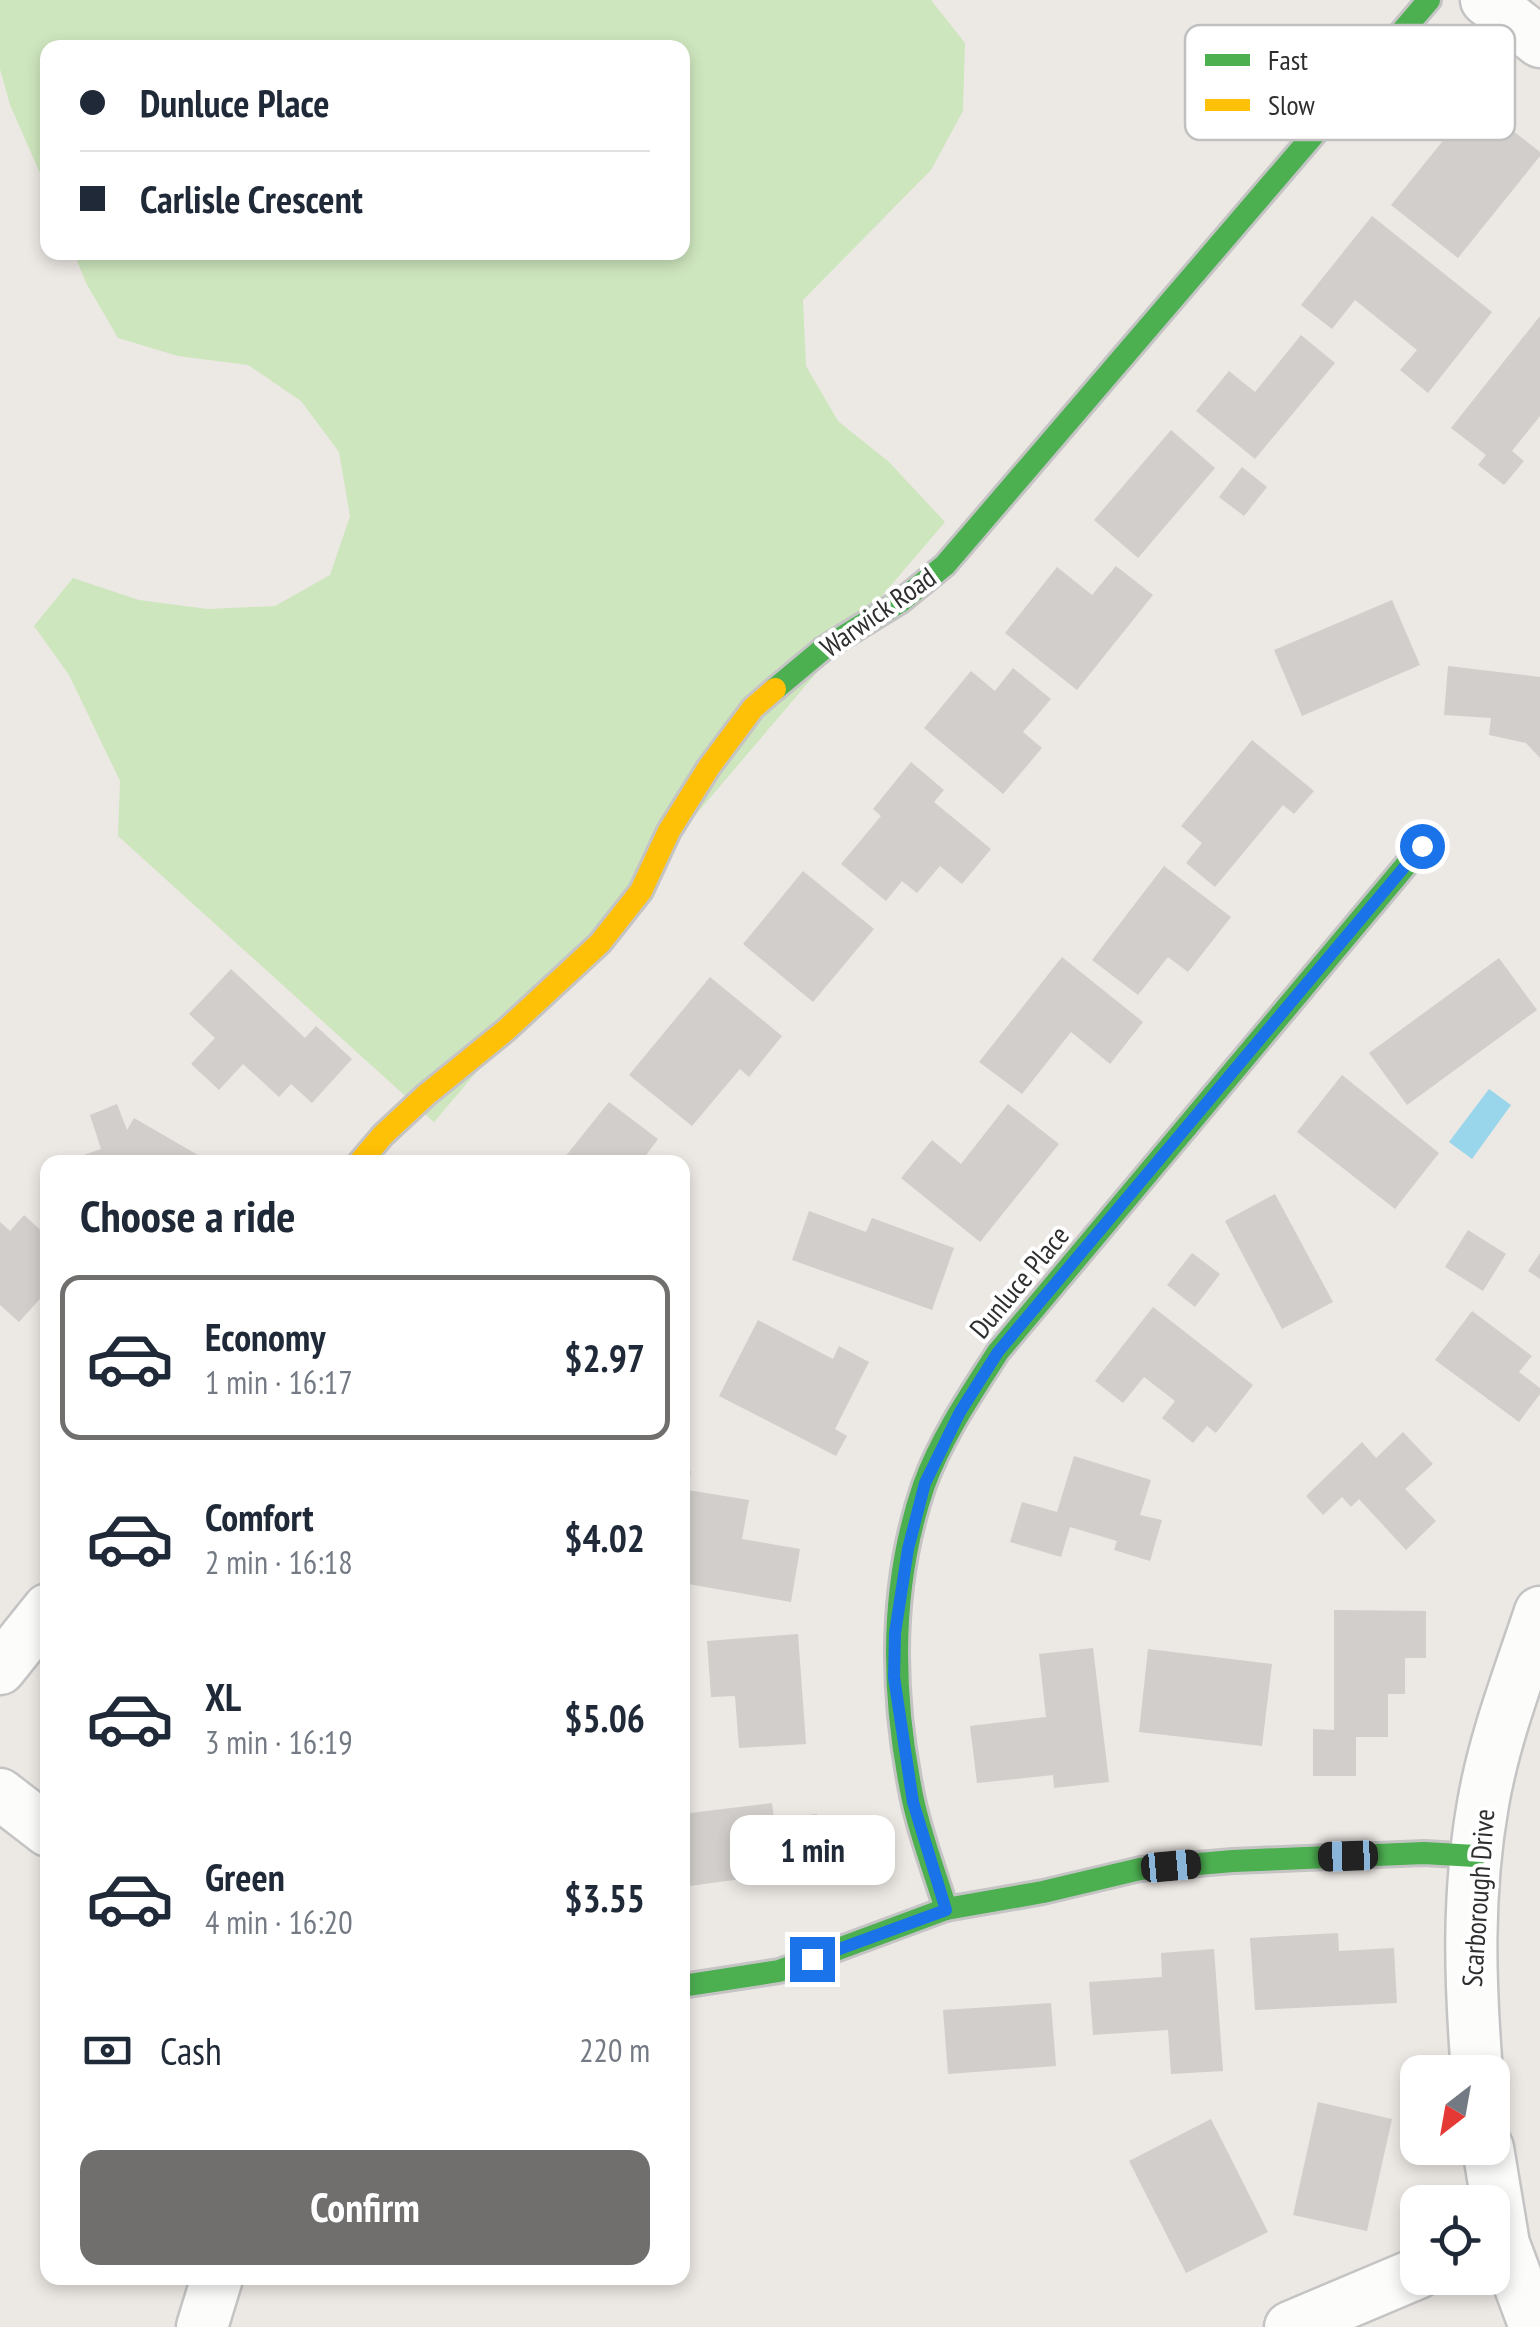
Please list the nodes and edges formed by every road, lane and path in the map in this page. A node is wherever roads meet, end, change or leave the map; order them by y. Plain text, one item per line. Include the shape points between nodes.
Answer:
1 (1428, 0) edge
2 (1486, 0) edge
3 (1407, 25) edge
4 (1540, 42) edge
5 (1308, 140) edge
6 (1422, 846) dead end
7 (366, 1155) edge
8 (1540, 1612) edge
9 (40, 1619) edge
10 (0, 1669) edge
11 (0, 1794) edge
12 (40, 1825) edge
13 (1475, 1856) junction
14 (946, 1910) junction
15 (690, 1985) edge
16 (1476, 2055) edge
17 (1510, 2272) edge
18 (1400, 2281) edge
19 (216, 2285) edge
20 (202, 2327) edge
21 (1290, 2327) edge
22 (1534, 2327) edge

1 - 3 street, Warwick Road
2 - 4 street
5 - 7 street, Warwick Road via 945,564 902,601 823,648 753,708 669,831 641,890 600,943
6 - 14 street, Dunluce Place via 998,1352 925,1483 900,1588 894,1677 913,1802
8 - 13 street, Scarborough Drive via 1484,1800
9 - 10 street
11 - 12 street
13 - 14 street via 1233,1860 1140,1869
13 - 16 street, Scarborough Drive via 1469,1974
14 - 15 street via 778,1971
17 - 22 street
18 - 21 street
19 - 20 street

